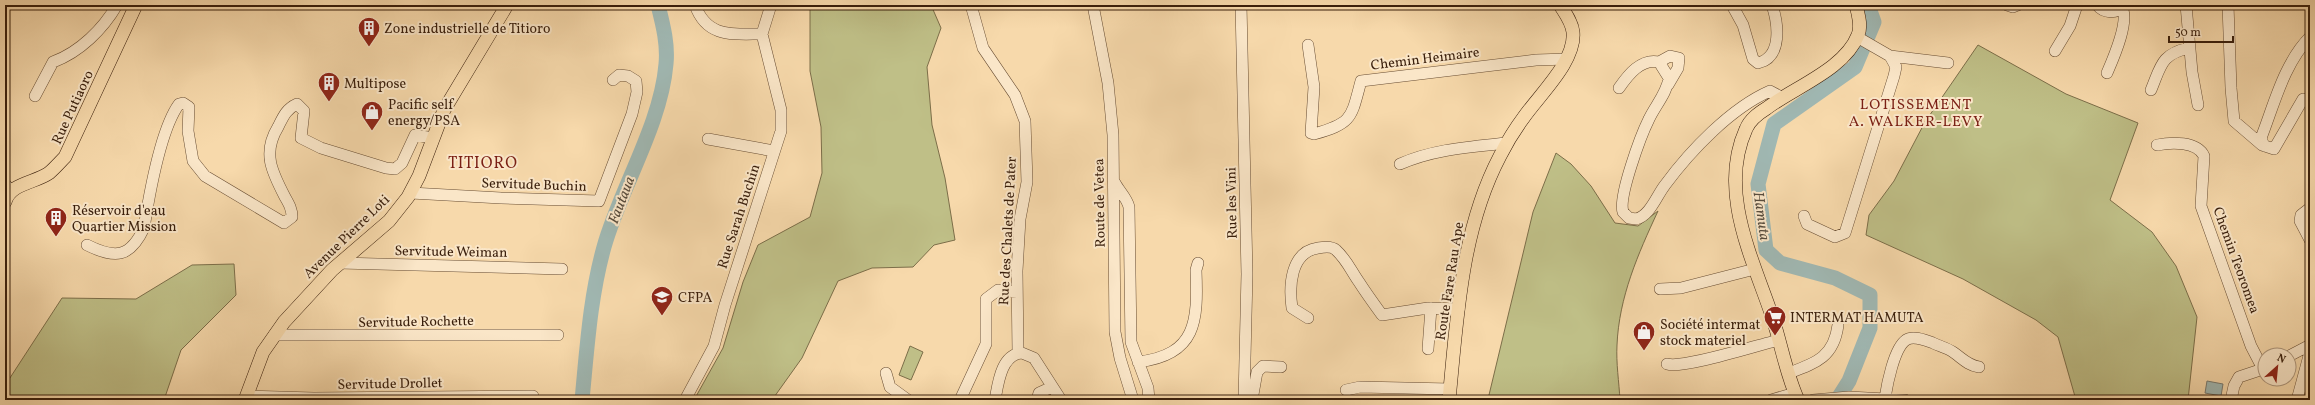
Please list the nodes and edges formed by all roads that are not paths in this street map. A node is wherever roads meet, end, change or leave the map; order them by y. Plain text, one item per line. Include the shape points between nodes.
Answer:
1 (118, 5) edge
2 (136, 5) edge
3 (507, 5) edge
4 (695, 5) edge
5 (772, 5) edge
6 (971, 5) edge
7 (1093, 5) edge
8 (1241, 5) edge
9 (1560, 5) edge
10 (1732, 5) edge
11 (1772, 5) edge
12 (1856, 5) edge
13 (2007, 5) edge
14 (2018, 5) edge
15 (2077, 5) edge
16 (2097, 5) edge
17 (2186, 5) edge
18 (2228, 5) edge
19 (2122, 6) edge
20 (762, 34) junction
21 (2310, 38) edge
22 (1859, 39) junction
23 (1308, 45) dead end
24 (2189, 48) junction
25 (2055, 51) dead end
26 (1890, 56) junction
27 (1567, 59) junction
28 (1659, 62) junction
29 (1948, 63) dead end
30 (2107, 73) dead end
31 (613, 80) dead end
32 (1668, 85) junction
33 (1619, 88) dead end
34 (2151, 90) dead end
35 (35, 96) dead end
36 (1781, 97) junction
37 (2303, 99) dead end
38 (2198, 105) dead end
39 (433, 138) junction
40 (708, 139) dead end
41 (1507, 143) junction
42 (2157, 145) dead end
43 (2269, 147) junction
44 (774, 151) junction
45 (1400, 164) dead end
46 (1114, 182) junction
47 (411, 193) junction
48 (7, 194) edge
49 (2310, 208) edge
50 (1804, 216) dead end
51 (2310, 240) edge
52 (87, 244) dead end
53 (340, 263) junction
54 (1198, 263) dead end
55 (562, 269) dead end
56 (1755, 269) junction
57 (1357, 280) junction
58 (1346, 281) dead end
59 (1660, 289) dead end
60 (1017, 292) junction
61 (1431, 308) junction
62 (1459, 309) junction
63 (1308, 318) dead end
64 (1838, 325) dead end
65 (274, 335) junction
66 (558, 335) dead end
67 (1779, 340) junction
68 (2310, 345) edge
69 (1428, 348) dead end
70 (2297, 352) edge
71 (2310, 352) edge
72 (1018, 353) junction
73 (2257, 357) edge
74 (1138, 362) junction
75 (1667, 364) dead end
76 (1281, 367) dead end
77 (1979, 367) dead end
78 (2257, 371) edge
79 (886, 373) dead end
80 (1789, 373) junction
81 (1052, 387) junction
82 (1346, 390) dead end
83 (1449, 395) edge
84 (533, 396) dead end
85 (1797, 396) edge
86 (245, 398) edge
87 (1885, 398) junction
88 (685, 400) edge
89 (908, 400) edge
90 (960, 400) edge
91 (995, 400) edge
92 (1037, 400) edge
93 (1061, 400) edge
94 (1133, 400) edge
95 (1149, 400) edge
96 (1244, 400) edge
97 (1252, 400) edge
98 (1771, 400) edge
99 (1813, 400) edge
100 (1905, 400) edge
101 (2231, 400) edge
102 (2298, 400) edge

1 - 35 street via 95,35 63,58 53,62
2 - 48 main road, Rue Putiaoro via 66,157 49,173
3 - 39 main road, Avenue Pierre Loti via 465,72 444,110
4 - 20 street via 702,21 713,29 734,34
5 - 20 street
6 - 60 street, Rue des Chalets de Pater via 983,48 1016,95 1025,121 1027,182 1020,219
7 - 46 street, Route de Vetea via 1111,107
8 - 96 street, Rue les Vini via 1247,274
9 - 27 main road, Route Fare Rau Ape via 1573,32
10 - 11 street via 1743,25 1753,59 1758,63 1765,62 1771,56 1777,39 1777,19
12 - 22 main road
13 - 14 street
15 - 25 street via 2070,26
16 - 19 street via 2107,12 2114,12
17 - 24 street
18 - 43 street via 2234,121
19 - 30 street via 2125,22
20 - 44 street, Rue Sarah Buchin via 781,110 781,132
21 - 43 street via 2294,57 2261,138
22 - 26 street
22 - 36 main road via 1818,76
23 - 27 street, Chemin Heimaire via 1314,87 1311,133 1314,134 1339,127 1349,119 1361,81 1536,60
24 - 34 street via 2168,55
24 - 38 street
26 - 29 street
26 - 50 street via 1896,67 1894,76 1845,233 1835,237 1807,224
27 - 41 main road, Route Fare Rau Ape
28 - 32 street via 1667,73
28 - 32 street via 1670,56 1679,58 1678,68
28 - 33 street via 1645,62 1626,77
31 - 47 street, Servitude Buchin via 619,75 628,76 636,81 636,92 632,114 599,200
32 - 36 street via 1644,132 1623,200 1623,212 1632,219 1645,214 1682,164 1732,116 1748,103 1770,91
36 - 56 main road via 1754,117 1746,127 1740,144 1736,193 1745,243
37 - 43 street
39 - 47 main road, Avenue Pierre Loti
39 - 52 street via 415,135 402,163 395,169 386,168 321,148 301,138 304,111 297,104 288,108 272,137 269,159 274,176 292,210 292,217 284,223 205,176 193,161 189,150 189,107 186,104 179,104 170,121 156,164 141,235 130,249 120,254 109,254
40 - 44 street
41 - 45 street via 1439,151
41 - 62 main road, Route Fare Rau Ape via 1490,178 1474,221
42 - 73 street, Chemin Teoromea via 2167,143 2196,147 2204,156 2201,206
44 - 88 street, Rue Sarah Buchin via 714,346
46 - 74 street via 1121,195 1128,201 1129,207 1131,336
46 - 94 street, Route de Vetea via 1115,332
47 - 53 main road, Avenue Pierre Loti via 389,222
49 - 51 street via 2298,219
53 - 55 street, Servitude Weiman
53 - 65 main road, Avenue Pierre Loti via 317,285
54 - 74 street via 1195,316 1185,342 1178,350
56 - 59 street via 1682,288
56 - 67 main road
57 - 58 street
57 - 61 street via 1382,315
57 - 63 street via 1349,264 1335,249 1315,249 1304,254 1296,264 1291,278 1292,308
60 - 72 street, Rue des Chalets de Pater
60 - 90 street via 998,290 986,299 986,344
61 - 62 street
61 - 69 street
62 - 83 main road, Route Fare Rau Ape
64 - 80 street via 1832,348 1822,358
65 - 66 street, Servitude Rochette
65 - 86 main road, Avenue Pierre Loti via 263,352
67 - 75 street via 1692,363 1675,366
67 - 80 main road
68 - 70 street
71 - 102 street
72 - 81 street via 1028,354 1034,358
72 - 91 street via 1012,356 1002,370
74 - 95 street via 1148,388
76 - 97 street via 1263,366 1257,372
77 - 87 street via 1965,362 1951,351 1911,338 1905,340 1899,348
78 - 101 street via 2239,377
79 - 89 street via 890,387
80 - 85 main road
81 - 92 street via 1039,393
81 - 93 street
82 - 83 street via 1360,388
84 - 86 street, Servitude Drollet
85 - 98 street
87 - 99 street via 1829,397
87 - 100 street

